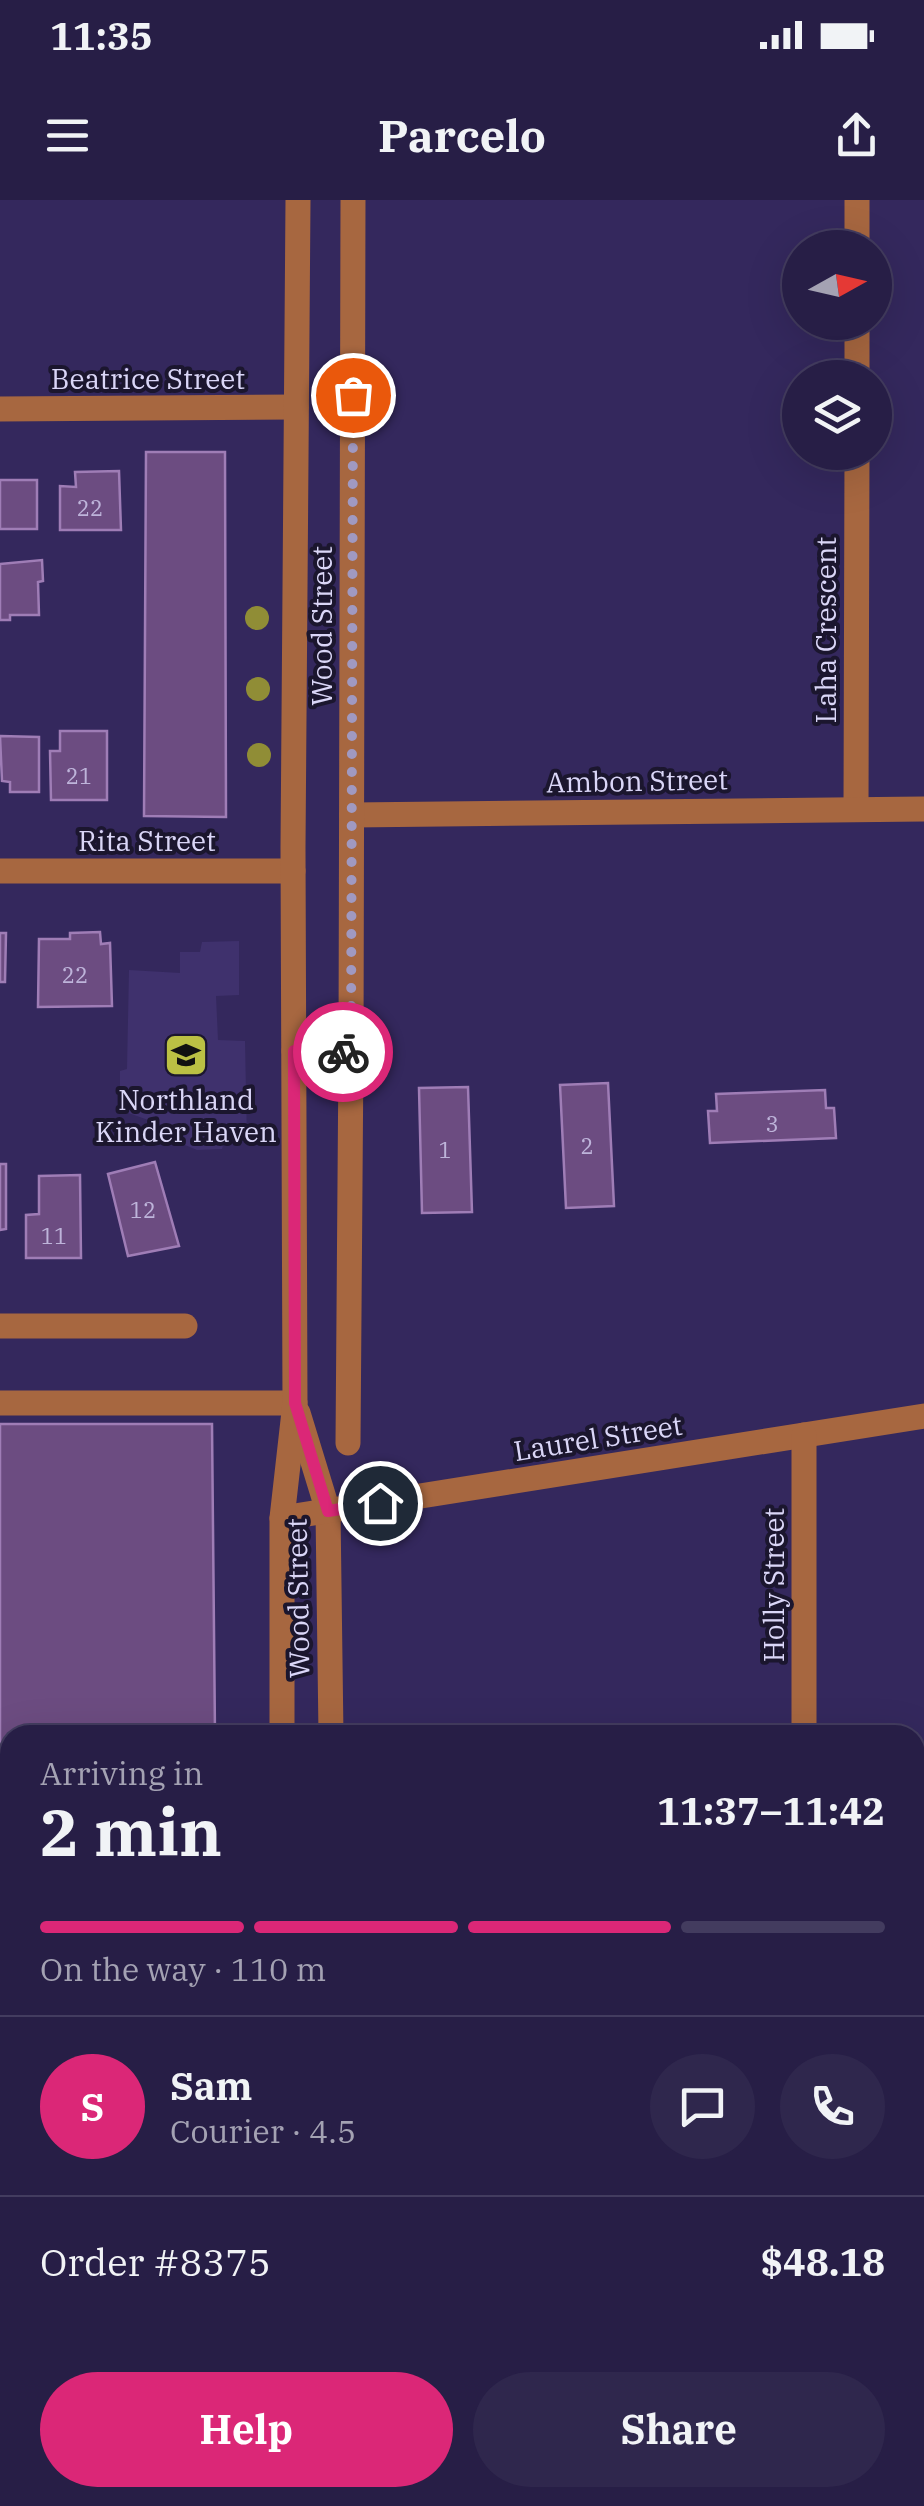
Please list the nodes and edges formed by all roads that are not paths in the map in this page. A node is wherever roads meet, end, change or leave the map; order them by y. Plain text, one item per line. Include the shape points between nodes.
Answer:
1 (298, 200) edge
2 (353, 200) edge
3 (857, 200) edge
4 (857, 230) edge
5 (296, 407) junction
6 (0, 409) edge
7 (857, 470) edge
8 (856, 808) junction
9 (924, 809) edge
10 (352, 815) junction
11 (294, 871) junction
12 (0, 872) edge
13 (294, 1051) junction
14 (351, 1052) junction
15 (0, 1326) edge
16 (185, 1326) dead end
17 (0, 1403) edge
18 (295, 1403) junction
19 (924, 1416) edge
20 (804, 1436) junction
21 (348, 1444) dead end
22 (328, 1511) junction
23 (282, 1518) junction
24 (282, 1725) edge
25 (331, 1725) edge
26 (804, 1725) edge

1 - 5 street, Wood Street
2 - 10 street, Wood Street
3 - 4 street
5 - 6 street, Beatrice Street
5 - 11 street, Wood Street
7 - 8 street, Laha Crescent
8 - 9 street, Ambon Street
8 - 10 street, Ambon Street
10 - 14 street, Wood Street
11 - 12 street, Rita Street
11 - 13 street, Wood Street
13 - 14 street
13 - 18 street, Wood Street
14 - 21 street, Wood Street
15 - 16 street
17 - 18 street
18 - 22 street, Wood Street
18 - 23 street, Wood Street
19 - 20 street, Laurel Street
20 - 22 street, Laurel Street
20 - 26 street, Holly Street
22 - 23 street, Laurel Street
22 - 25 street, Wood Street
23 - 24 street, Wood Street

